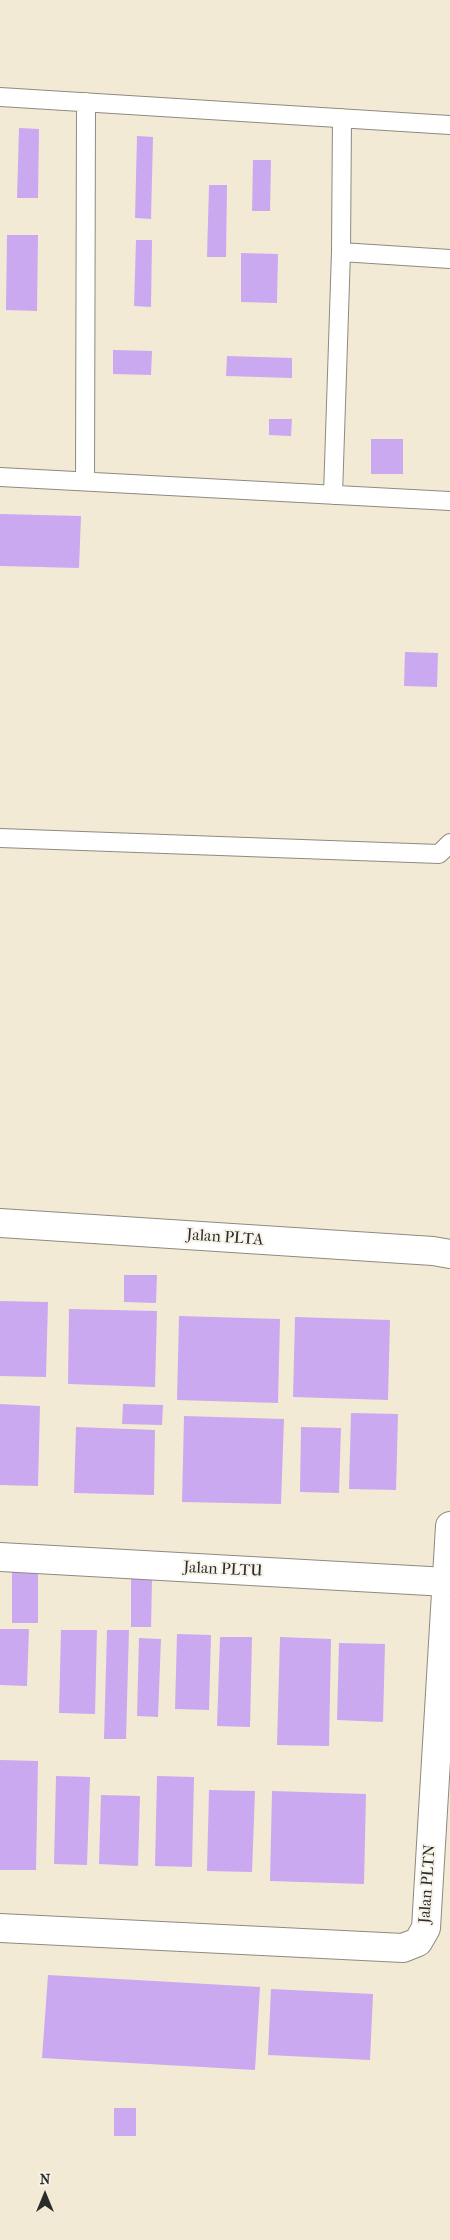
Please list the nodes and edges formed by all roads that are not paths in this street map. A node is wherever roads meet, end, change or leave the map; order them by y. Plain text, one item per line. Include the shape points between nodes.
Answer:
1 (0, 97) edge
2 (86, 102) junction
3 (342, 118) junction
4 (450, 125) edge
5 (341, 252) junction
6 (450, 259) edge
7 (0, 476) edge
8 (85, 481) junction
9 (333, 494) junction
10 (450, 501) edge
11 (0, 838) edge
12 (450, 843) edge
13 (0, 1223) edge
14 (450, 1254) edge
15 (450, 1526) edge
16 (0, 1557) edge
17 (447, 1582) junction
18 (0, 1928) edge

1 - 2 lane
2 - 3 lane
2 - 8 lane
3 - 4 lane
3 - 5 lane
5 - 6 lane
5 - 9 lane
7 - 8 lane
8 - 9 lane
9 - 10 lane
11 - 12 lane via 439,854
13 - 14 street, Jalan PLTA
15 - 17 street, Jalan PLTN
16 - 17 street, Jalan PLTU
17 - 18 street, Jalan PLTN via 426,1928 418,1942 403,1948

